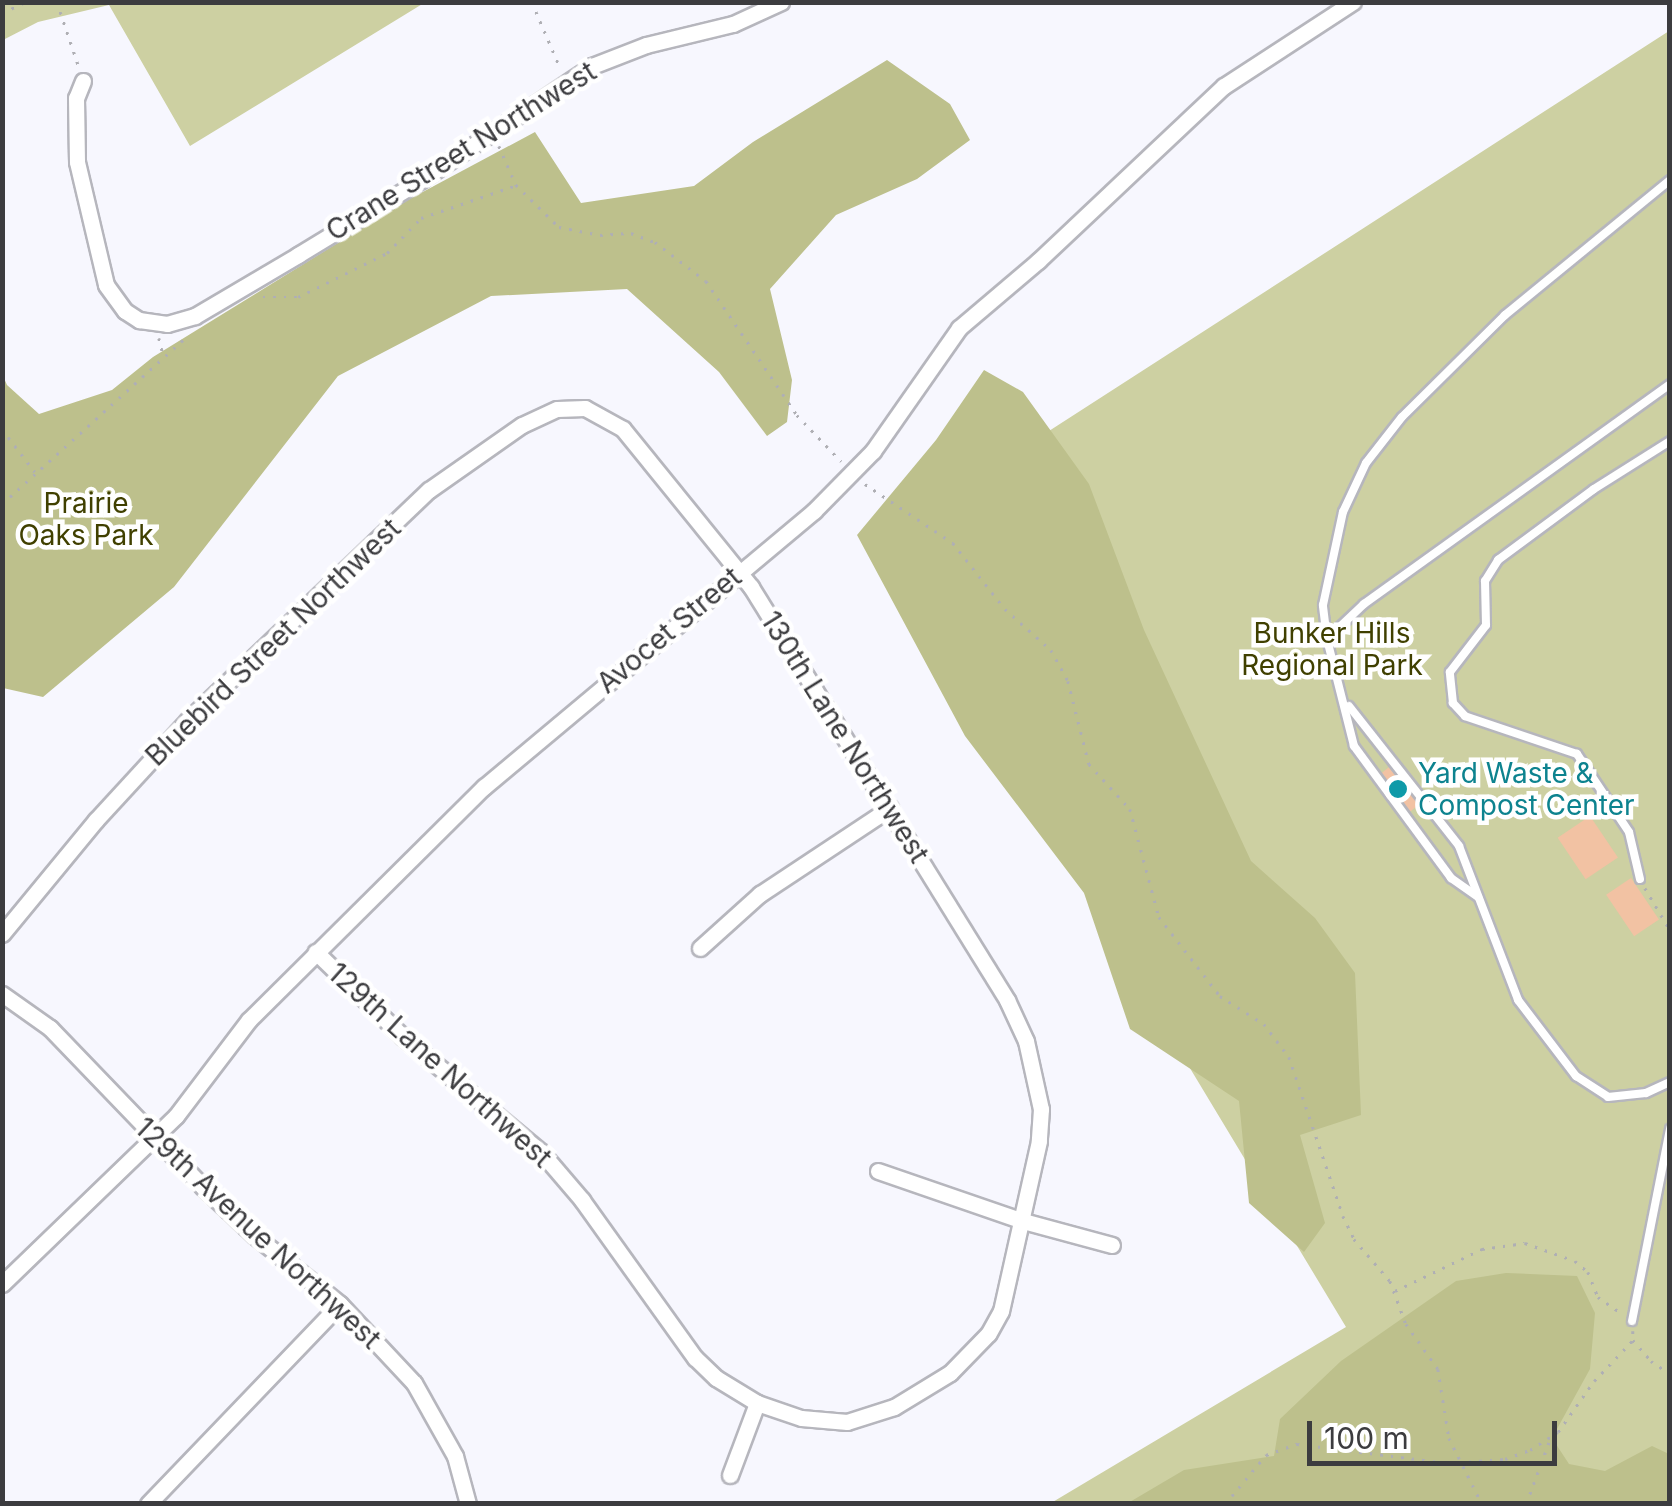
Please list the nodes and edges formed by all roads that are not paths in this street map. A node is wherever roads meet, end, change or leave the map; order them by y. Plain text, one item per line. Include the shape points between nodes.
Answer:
1 (781, 2) edge
2 (1346, 4) edge
3 (83, 80) road end
4 (1670, 180) edge
5 (1670, 384) edge
6 (586, 408) joint
7 (1670, 441) edge
8 (738, 572) junction
9 (1327, 639) junction
10 (1346, 702) junction
11 (890, 808) junction
12 (1640, 879) road end
13 (1478, 898) junction
14 (2, 934) edge
15 (700, 948) dead end
16 (316, 952) junction
17 (2, 994) edge
18 (1670, 1082) edge
19 (1041, 1109) joint
20 (1670, 1129) edge
21 (154, 1138) junction
22 (878, 1171) dead end
23 (1023, 1221) junction
24 (1112, 1245) dead end
25 (2, 1284) edge
26 (340, 1304) junction
27 (1632, 1321) road end
28 (757, 1403) junction
29 (730, 1474) dead end
30 (148, 1504) edge
31 (468, 1504) edge

1 - 3 street, Crane Street Northwest via 733,24 620,53 181,322 139,320 114,300 92,238 77,162 76,98
2 - 8 street, Avocet Street via 1224,86 958,328 873,451 814,511
4 - 9 lane via 1506,316 1379,444 1343,512 1324,605
5 - 9 lane via 1406,572
6 - 8 street, 130th Lane Northwest via 623,429
6 - 14 street, Bluebird Street Northwest via 557,409 522,425 429,490 188,720
7 - 12 lane via 1498,560 1484,581 1486,625 1450,672 1454,703 1465,716 1577,754 1629,832
8 - 11 street, 130th Lane Northwest
8 - 16 street, Avocet Street via 484,787
9 - 10 lane
10 - 13 lane via 1459,846
10 - 13 lane via 1354,746 1451,878
11 - 15 street via 760,894
11 - 19 street, 130th Lane Northwest via 1008,1000 1026,1040
13 - 18 lane via 1518,1000 1576,1076 1608,1097 1646,1093
16 - 21 street, Avocet Street via 249,1020
16 - 28 street, 129th Lane Northwest via 403,1037 541,1152 695,1358
17 - 21 street, 129th Avenue Northwest via 50,1028
19 - 23 street, 129th Lane Northwest
20 - 27 lane
21 - 25 street, Avocet Street
21 - 26 street, 129th Avenue Northwest via 255,1236
22 - 23 street
23 - 24 street
23 - 28 street, 129th Lane Northwest via 1000,1311 988,1334 950,1373 894,1407 846,1422 801,1418
26 - 30 street
26 - 31 street, 129th Avenue Northwest via 414,1382 440,1421
28 - 29 street

